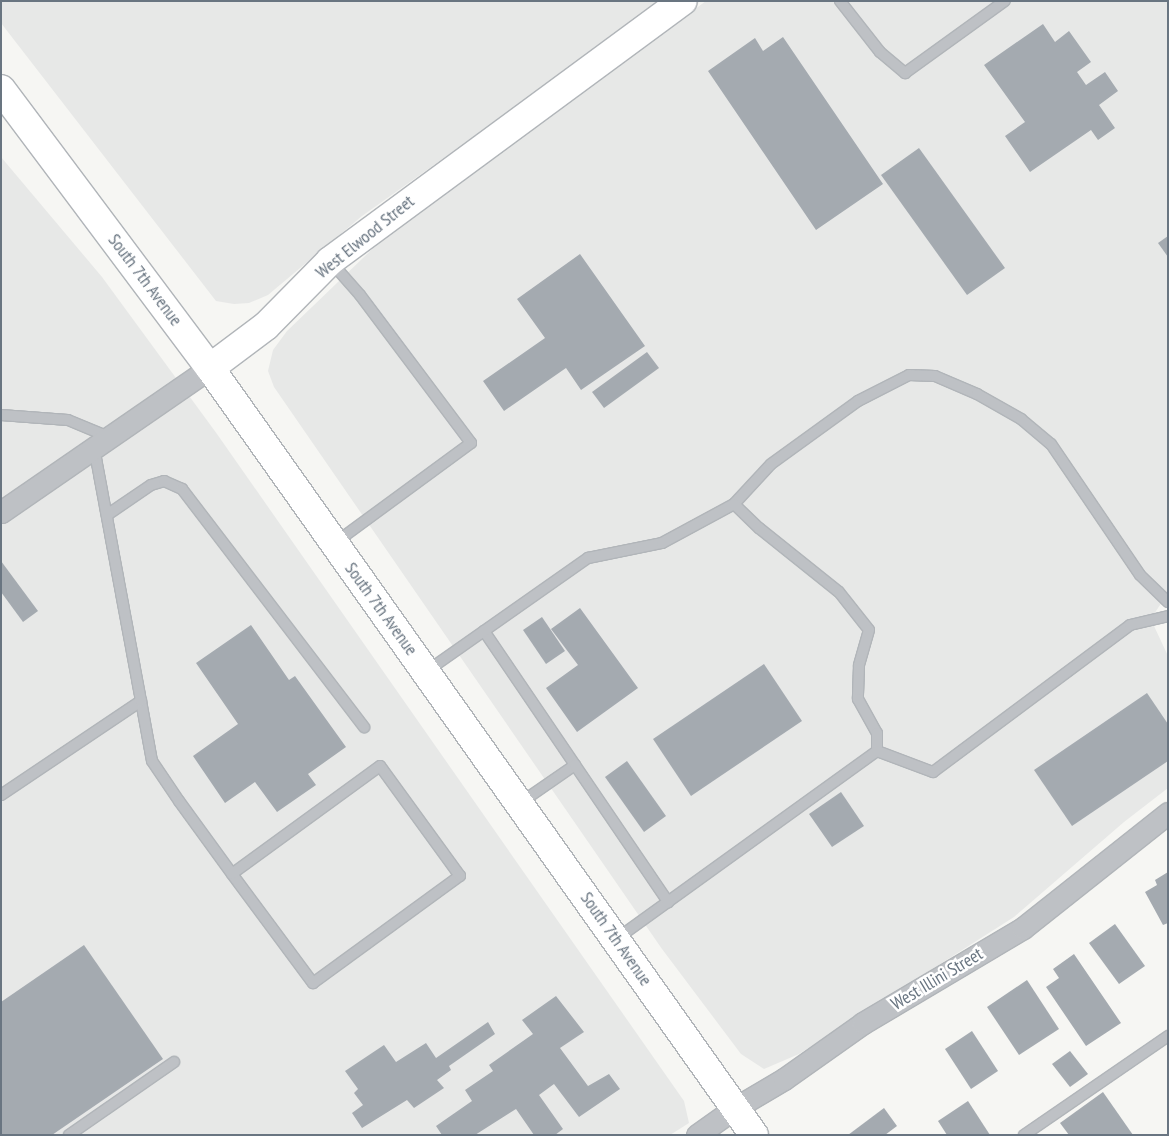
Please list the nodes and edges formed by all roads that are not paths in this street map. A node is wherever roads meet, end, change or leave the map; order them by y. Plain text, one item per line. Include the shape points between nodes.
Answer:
1 (683, 1) edge
2 (840, 1) edge
3 (1004, 1) edge
4 (1, 89) edge
5 (330, 261) junction
6 (210, 368) junction
7 (1, 415) edge
8 (101, 442) junction
9 (734, 504) junction
10 (1, 512) edge
11 (107, 515) junction
12 (335, 544) junction
13 (1168, 602) edge
14 (1168, 616) edge
15 (484, 631) junction
16 (426, 671) junction
17 (141, 701) junction
18 (364, 726) dead end
19 (877, 751) junction
20 (575, 765) junction
21 (1, 796) edge
22 (520, 804) junction
23 (1168, 813) edge
24 (232, 874) junction
25 (668, 902) junction
26 (616, 939) junction
27 (1168, 1036) edge
28 (174, 1062) dead end
29 (735, 1108) junction
30 (69, 1135) edge
31 (697, 1135) edge
32 (754, 1135) edge
33 (1024, 1135) edge

1 - 5 main road, West Elwood Street
2 - 3 lane via 880,52 905,73
4 - 6 main road, South 7th Avenue
5 - 6 main road, West Elwood Street via 266,326
5 - 12 lane via 360,295 471,443
6 - 8 street, West Elwood Street
6 - 12 main road, South 7th Avenue
7 - 8 lane via 68,420
8 - 10 street, West Elwood Street
8 - 11 lane
9 - 13 lane via 771,464 858,401 909,375 935,376 977,394 1021,419 1051,444 1140,576
9 - 15 lane via 662,543 588,558
9 - 19 lane via 839,592 869,630 859,666 858,699 877,733
11 - 17 lane
11 - 18 lane via 151,484 164,482 182,488
12 - 16 main road, South 7th Avenue
14 - 19 lane via 1130,625 933,772
15 - 16 lane
15 - 20 lane
16 - 22 main road, South 7th Avenue
17 - 21 lane
17 - 24 lane via 152,761
19 - 25 lane
20 - 22 lane
20 - 25 lane
22 - 26 main road, South 7th Avenue
23 - 29 street, West Illini Street via 1023,928 863,1023 784,1079
24 - 24 lane via 313,983 460,876 380,766
25 - 26 lane
26 - 29 main road, South 7th Avenue
27 - 33 lane
28 - 30 lane
29 - 31 street, West Illini Street
29 - 32 main road, South 7th Avenue

